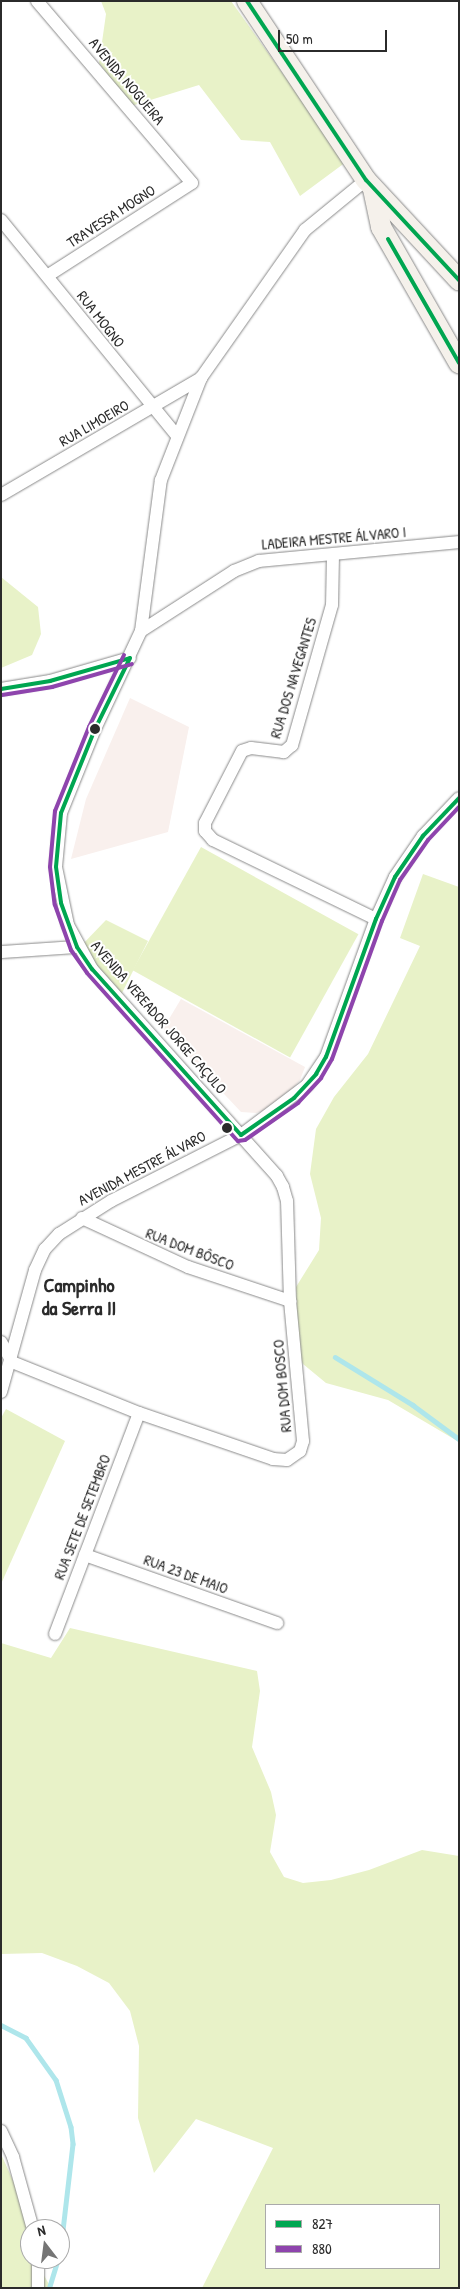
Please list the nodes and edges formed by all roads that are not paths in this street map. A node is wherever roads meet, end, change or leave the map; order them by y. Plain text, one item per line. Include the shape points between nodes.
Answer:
1 (37, 1) edge
2 (247, 1) edge
3 (192, 183) joint
4 (370, 184) junction
5 (1, 220) edge
6 (47, 276) junction
7 (459, 280) edge
8 (459, 363) edge
9 (201, 378) junction
10 (152, 409) junction
11 (177, 436) junction
12 (1, 495) edge
13 (459, 542) edge
14 (333, 555) junction
15 (141, 631) junction
16 (130, 658) junction
17 (1, 689) edge
18 (459, 798) edge
19 (376, 919) junction
20 (77, 947) junction
21 (1, 952) edge
22 (241, 1135) junction
23 (82, 1218) junction
24 (290, 1300) junction
25 (1, 1342) edge
26 (12, 1362) junction
27 (1, 1392) edge
28 (139, 1413) junction
29 (85, 1556) junction
30 (276, 1623) dead end
31 (55, 1634) dead end
32 (1, 2131) edge
33 (30, 2219) edge
34 (38, 2269) edge
35 (38, 2288) edge

1 - 3 street, AVENIDA NOGUEIRA
2 - 4 main road
3 - 6 street, TRAVESSA MOGNO
4 - 7 main road
4 - 8 main road via 381,227
4 - 9 street, AVENIDA VEREADOR JORGE CAÇULO via 306,230
5 - 6 street, RUA MOGNO
6 - 10 street, RUA MOGNO
9 - 10 street, RUA LIMOEIRO
9 - 11 street, AVENIDA VEREADOR JORGE CAÇULO
10 - 11 street, RUA MOGNO
10 - 12 street, RUA LIMOEIRO
11 - 15 street, AVENIDA VEREADOR JORGE CAÇULO via 162,480
13 - 14 street, LADEIRA MESTRE ÁLVARO I
14 - 15 street, LADEIRA MESTRE ÁLVARO I via 259,560 234,571
14 - 19 street, RUA DOS NAVEGANTES via 332,605 292,745 284,752 251,748 242,751 205,823 205,831 213,840
15 - 16 street, AVENIDA VEREADOR JORGE CAÇULO
16 - 17 street via 50,681
16 - 20 street, AVENIDA VEREADOR JORGE CAÇULO via 95,729 61,813 56,867 61,903
18 - 19 street, AVENIDA MESTRE ÁLVARO via 408,856
19 - 22 street, AVENIDA MESTRE ÁLVARO via 326,1057 316,1074 294,1098
20 - 21 street
20 - 22 street, AVENIDA VEREADOR JORGE CAÇULO via 92,970
22 - 23 street, AVENIDA MESTRE ÁLVARO
22 - 24 street via 277,1176 287,1201
23 - 24 street, RUA DOM BÔSCO via 188,1267
23 - 26 street, AVENIDA MESTRE ÁLVARO via 59,1234 45,1249 29,1292
24 - 28 street, RUA DOM BOSCO via 303,1441 300,1451 287,1460 273,1459
25 - 26 street
26 - 27 street, AVENIDA MESTRE ÁLVARO
26 - 28 street
28 - 29 street, RUA SETE DE SETEMBRO
29 - 30 street, RUA 23 DE MAIO
29 - 31 street, RUA SETE DE SETEMBRO
32 - 33 street via 14,2157
34 - 35 street

